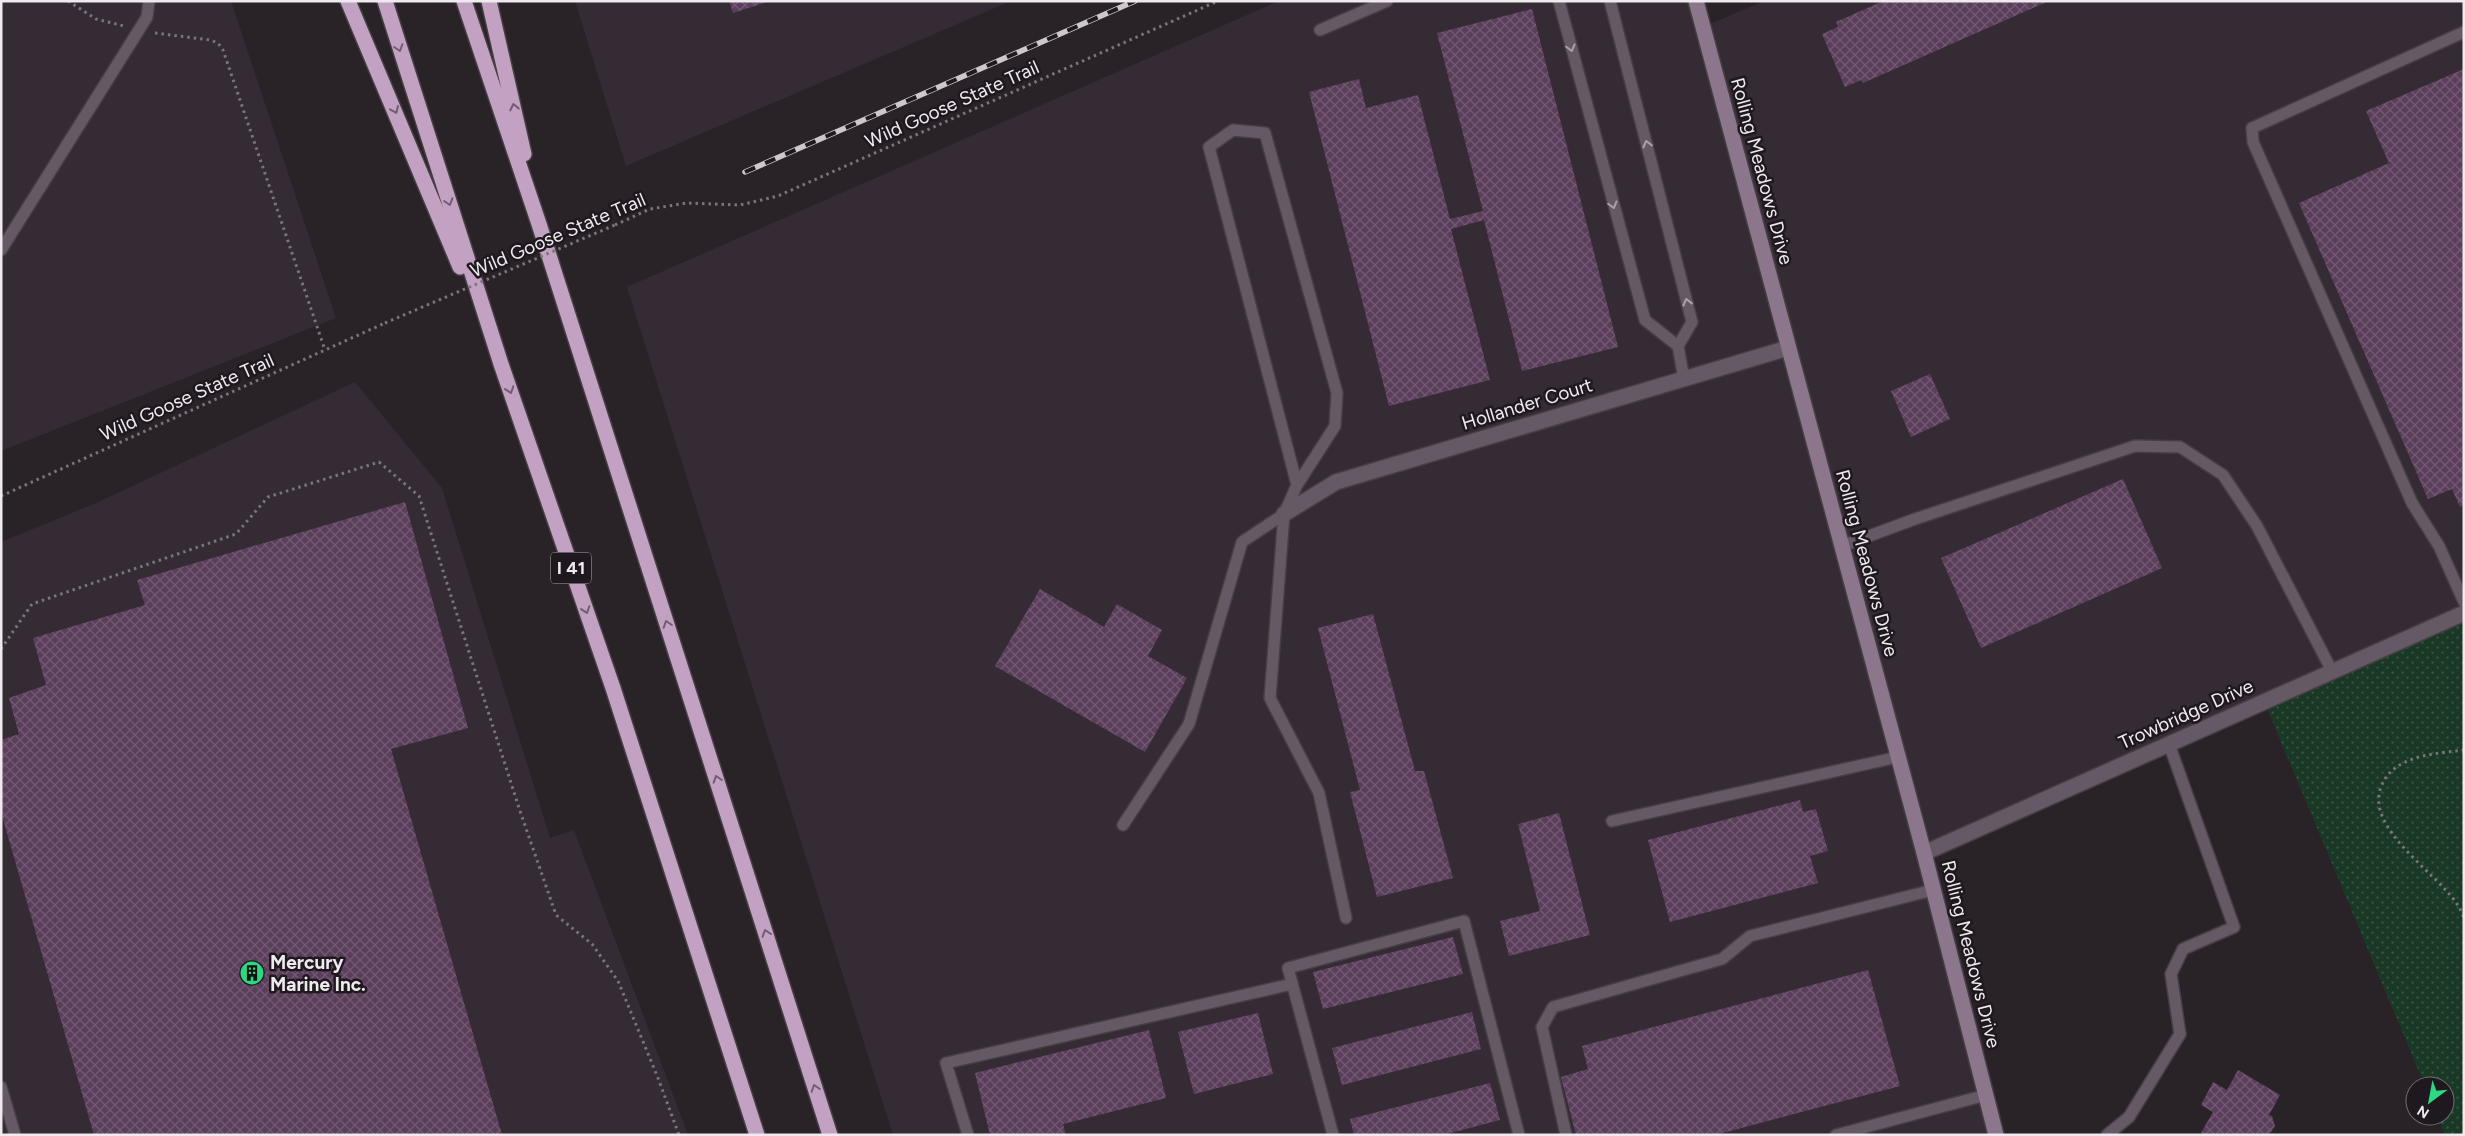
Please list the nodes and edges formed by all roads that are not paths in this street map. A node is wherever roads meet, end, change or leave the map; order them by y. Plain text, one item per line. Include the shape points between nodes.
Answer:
1 (149, 1) edge
2 (348, 1) edge
3 (384, 1) edge
4 (464, 1) edge
5 (489, 1) edge
6 (1387, 1) edge
7 (1558, 1) edge
8 (1610, 1) edge
9 (1696, 1) edge
10 (1320, 30) dead end
11 (2464, 32) edge
12 (539, 224) junction
13 (1, 250) edge
14 (1678, 346) junction
15 (1788, 348) junction
16 (501, 364) junction
17 (1684, 379) junction
18 (1297, 485) junction
19 (1284, 514) junction
20 (1842, 546) junction
21 (2464, 602) edge
22 (2464, 613) edge
23 (2332, 671) junction
24 (2169, 744) junction
25 (1898, 757) junction
26 (1612, 821) dead end
27 (1123, 824) dead end
28 (1924, 853) junction
29 (1934, 890) junction
30 (1346, 918) dead end
31 (1292, 984) junction
32 (1, 1087) edge
33 (1986, 1095) junction
34 (16, 1135) edge
35 (757, 1135) edge
36 (830, 1135) edge
37 (968, 1135) edge
38 (1333, 1135) edge
39 (1519, 1135) edge
40 (1566, 1135) edge
41 (1836, 1135) edge
42 (1996, 1135) edge
43 (2107, 1135) edge

1 - 13 lane via 147,17
2 -> 16 highway
3 -> 16 highway, I 41
4 - 12 highway
12 -> 5 highway
6 - 10 lane
7 -> 14 lane via 1644,320
14 -> 8 lane via 1692,322
9 - 15 main road, Rolling Meadows Drive
11 - 21 lane via 2252,128 2252,142 2412,503 2439,546
36 -> 12 highway
14 - 17 lane
15 - 17 street, Hollander Court
15 - 20 main road, Rolling Meadows Drive
16 -> 35 highway, I 41 via 613,688
17 - 19 street, Hollander Court via 1336,482
18 - 18 lane via 1335,426 1337,393 1266,133 1233,130 1208,147
18 - 19 lane
19 - 27 lane via 1242,542 1190,724
19 - 30 lane via 1270,698 1319,793
20 - 23 lane via 2135,446 2180,447 2223,475 2257,526
20 - 25 main road, Rolling Meadows Drive
22 - 23 street, Trowbridge Drive
23 - 24 street, Trowbridge Drive
24 - 28 street, Trowbridge Drive
24 - 43 lane via 2234,927 2183,950 2171,974 2180,1034 2129,1117
25 - 26 lane
25 - 28 main road, Rolling Meadows Drive
28 - 29 main road, Rolling Meadows Drive
29 - 33 main road, Rolling Meadows Drive
29 - 40 lane via 1750,936 1722,960 1553,1007 1542,1027
31 - 37 lane via 946,1063
31 - 38 lane
31 - 39 lane via 1288,968 1464,921
32 - 34 lane
33 - 41 lane
33 - 42 main road, Rolling Meadows Drive

